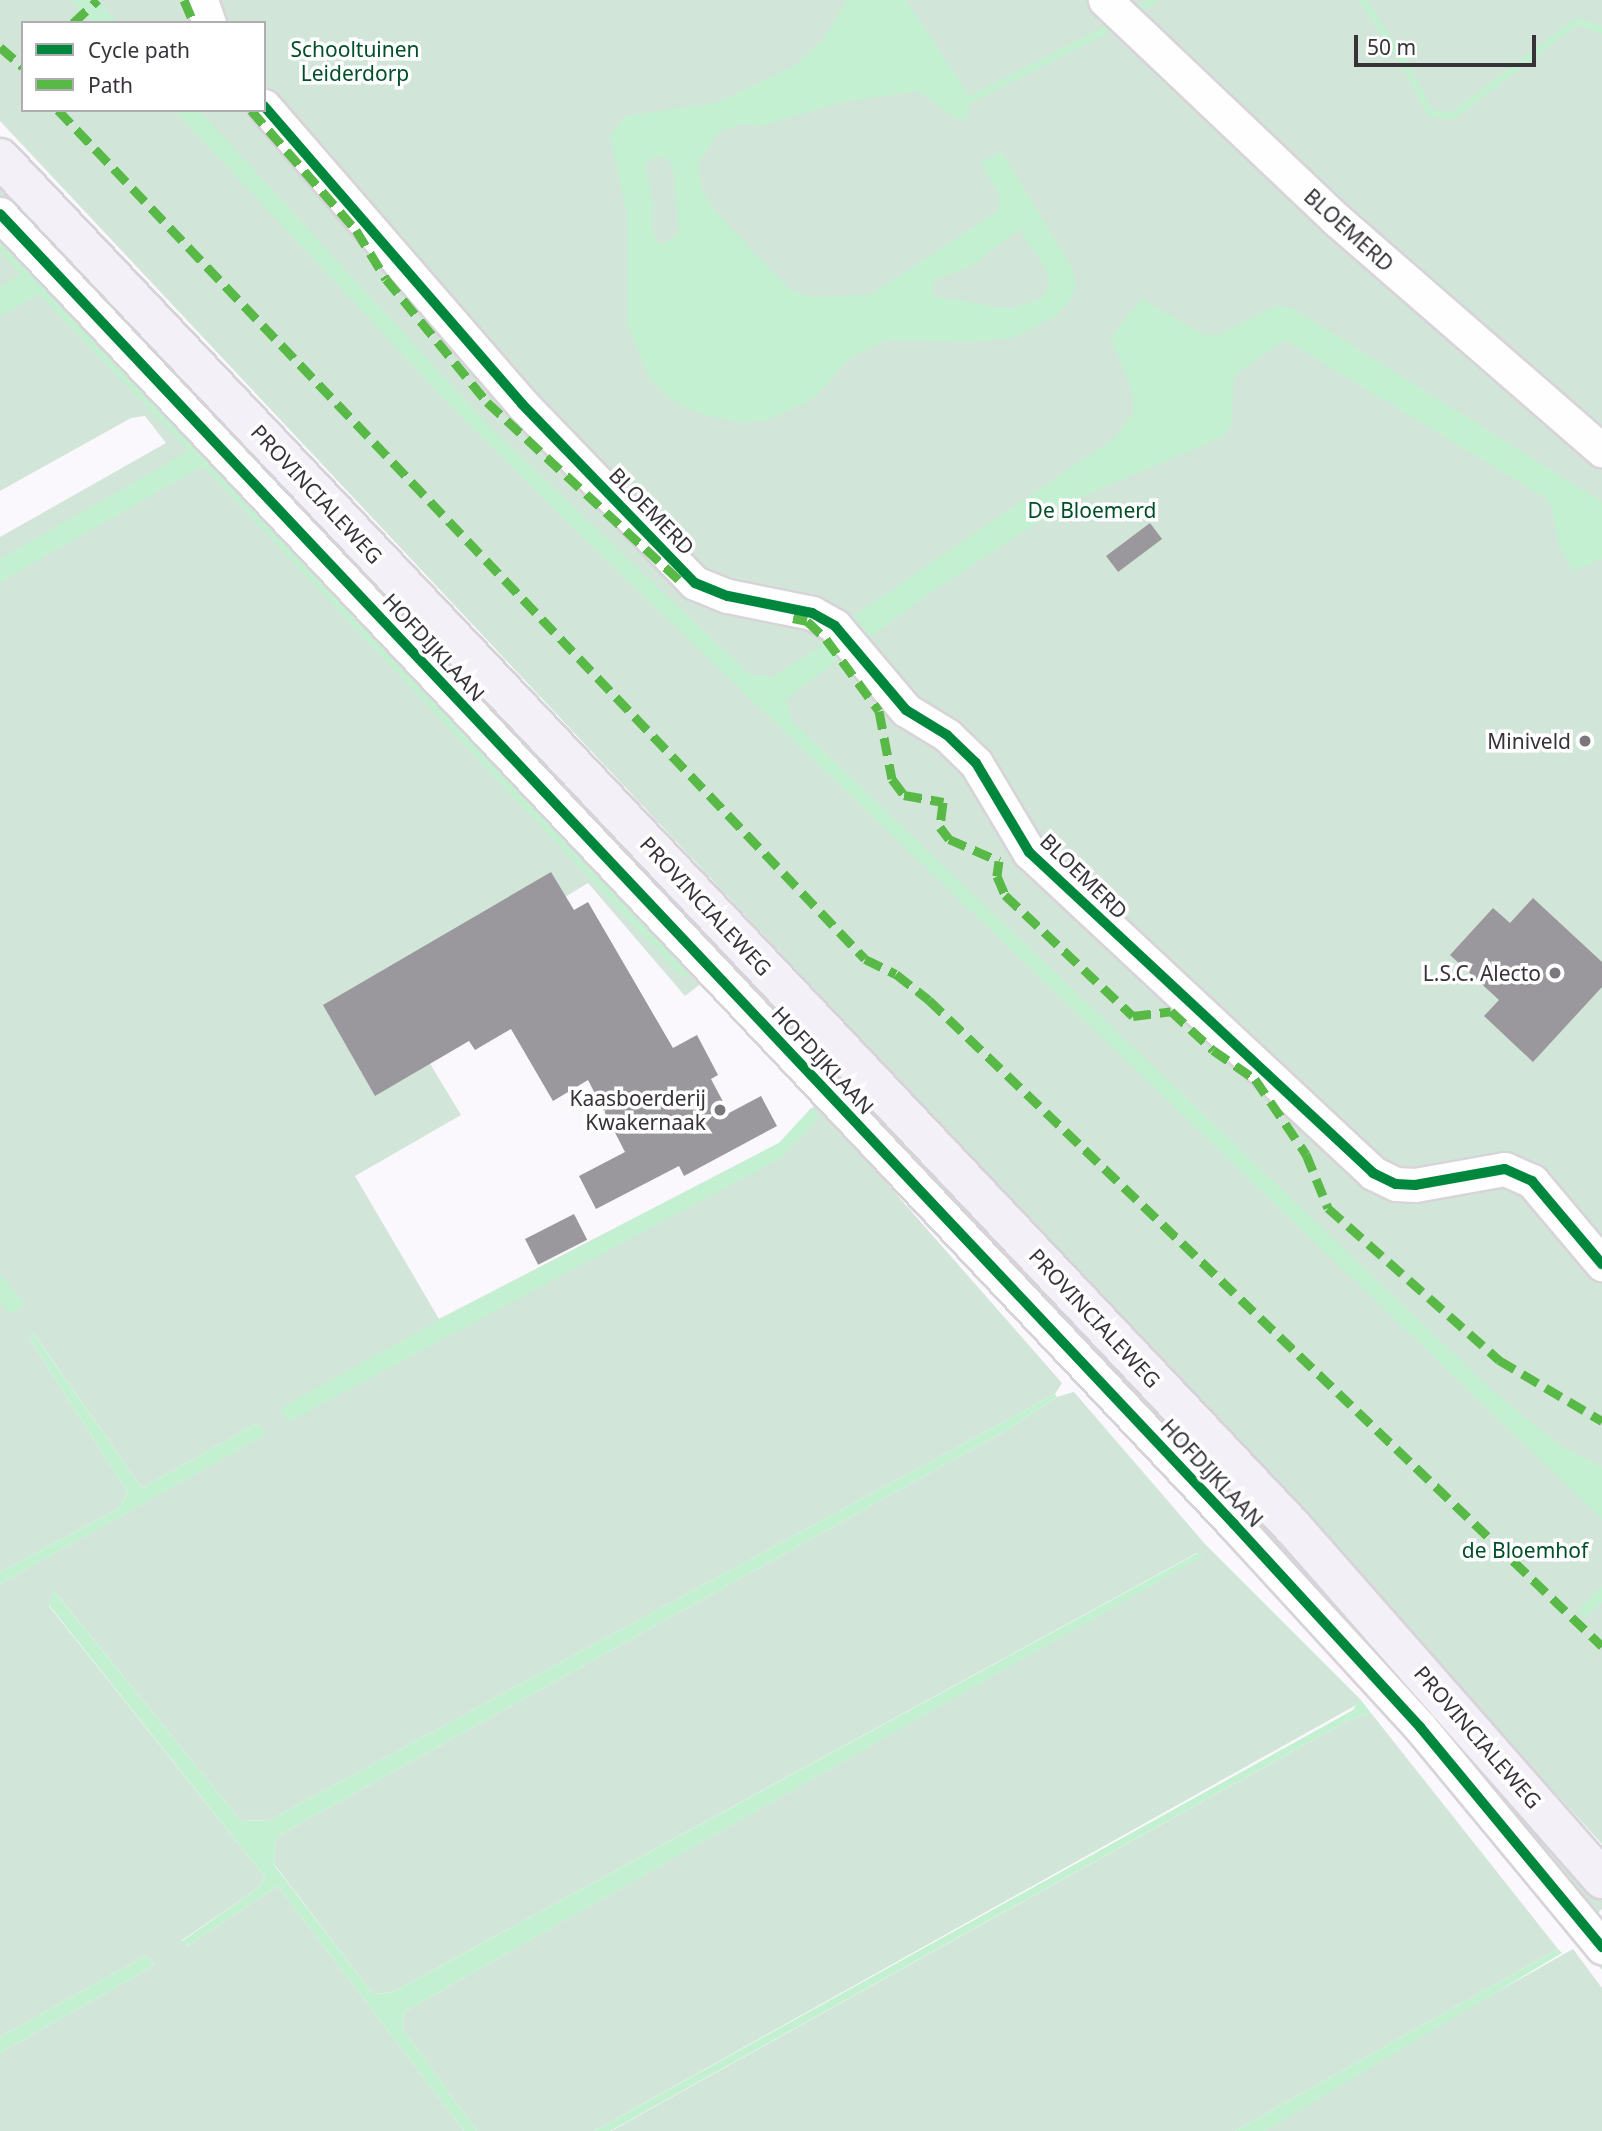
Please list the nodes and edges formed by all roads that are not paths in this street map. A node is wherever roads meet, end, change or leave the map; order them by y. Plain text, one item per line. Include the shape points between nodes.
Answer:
1 (201, 0) edge
2 (1105, 0) edge
3 (208, 21) edge
4 (266, 108) edge
5 (0, 158) edge
6 (0, 214) edge
7 (1602, 450) edge
8 (811, 1018) junction
9 (781, 1045) junction
10 (1602, 1264) edge
11 (1602, 1879) edge
12 (1598, 1933) edge

1 - 3 street
2 - 7 street, BLOEMERD via 1337,220
4 - 10 street, BLOEMERD via 522,404 695,583 728,597 812,613 835,626 906,710 947,734 976,763 1029,852 1373,1173 1396,1184 1415,1185 1505,1169 1532,1181
5 - 8 main road, PROVINCIALEWEG
6 - 9 street, HOFDIJKLAAN
8 - 9 street, HOFDIJKLAAN
8 - 11 main road, PROVINCIALEWEG via 1292,1526
9 - 12 street, HOFDIJKLAAN via 1234,1524 1420,1727

